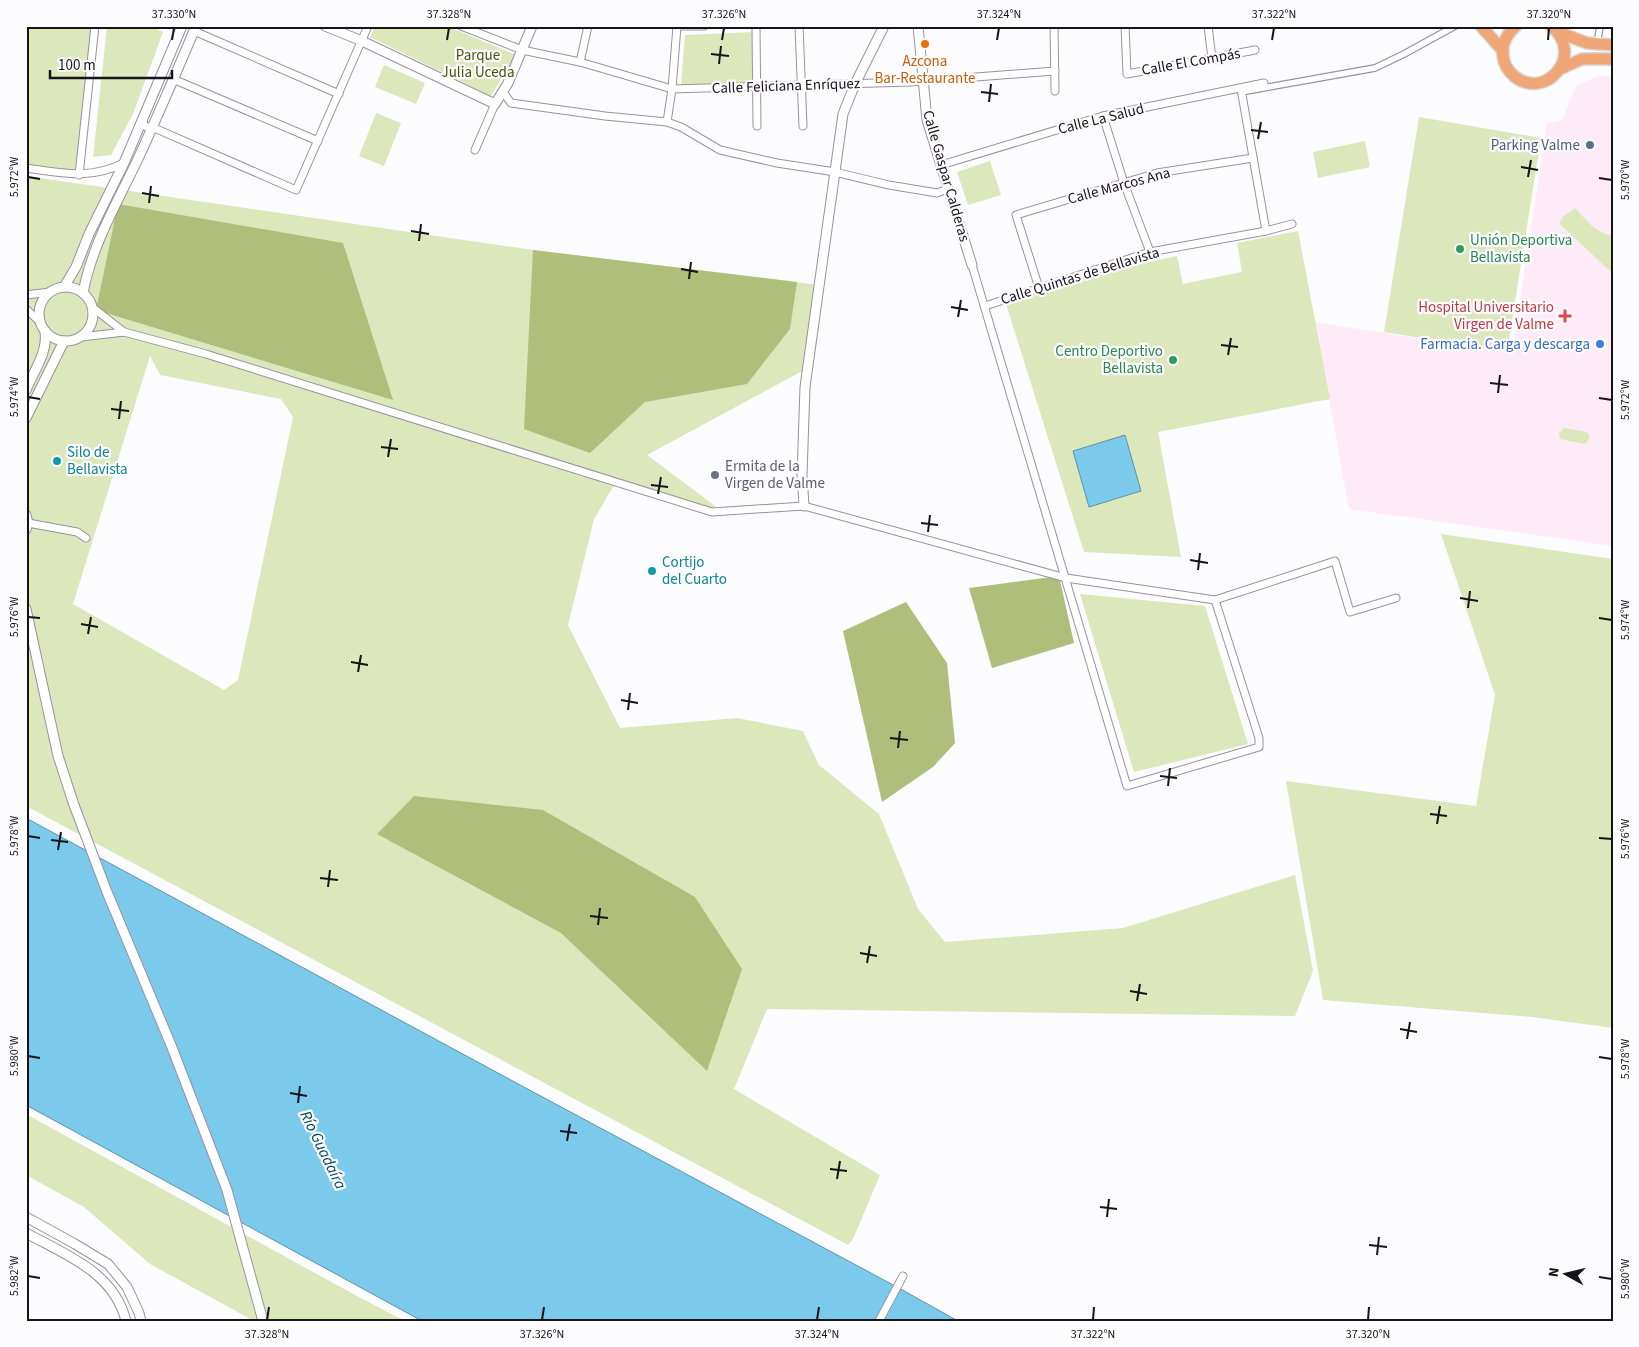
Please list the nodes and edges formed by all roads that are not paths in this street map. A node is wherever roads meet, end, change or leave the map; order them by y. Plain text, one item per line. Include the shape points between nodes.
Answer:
1 (95, 26) edge
2 (325, 26) edge
3 (368, 26) edge
4 (460, 26) edge
5 (532, 26) edge
6 (588, 26) edge
7 (676, 26) edge
8 (704, 26) edge
9 (756, 26) edge
10 (799, 26) edge
11 (884, 26) edge
12 (918, 26) edge
13 (1054, 26) edge
14 (1124, 26) edge
15 (1208, 26) edge
16 (1455, 26) edge
17 (1481, 26) edge
18 (1516, 26) edge
19 (1600, 26) edge
20 (180, 27) edge
21 (195, 29) edge
22 (1554, 29) edge
23 (362, 41) junction
24 (1597, 44) junction
25 (1613, 45) edge
26 (522, 50) junction
27 (1255, 50) dead end
28 (1503, 51) junction
29 (1212, 58) junction
30 (1613, 59) edge
31 (580, 62) junction
32 (1560, 69) junction
33 (1055, 71) junction
34 (173, 79) junction
35 (923, 81) junction
36 (1264, 83) dead end
37 (854, 84) junction
38 (801, 85) junction
39 (757, 87) junction
40 (672, 88) junction
41 (1241, 90) junction
42 (1055, 91) dead end
43 (503, 92) junction
44 (339, 94) junction
45 (494, 104) junction
46 (1104, 116) junction
47 (143, 119) junction
48 (667, 122) junction
49 (757, 126) dead end
50 (803, 126) dead end
51 (152, 127) junction
52 (318, 141) junction
53 (475, 150) dead end
54 (1253, 158) junction
55 (124, 164) junction
56 (941, 165) junction
57 (26, 168) edge
58 (835, 172) junction
59 (79, 175) junction
60 (1124, 183) junction
61 (948, 188) junction
62 (1292, 224) dead end
63 (1266, 231) junction
64 (1150, 252) junction
65 (972, 265) joint
66 (64, 287) junction
67 (1039, 288) junction
68 (50, 292) junction
69 (83, 293) junction
70 (26, 295) edge
71 (985, 306) junction
72 (92, 307) junction
73 (26, 309) edge
74 (42, 326) junction
75 (124, 332) junction
76 (81, 337) junction
77 (64, 341) junction
78 (26, 390) edge
79 (26, 418) edge
80 (804, 506) junction
81 (27, 522) edge
82 (86, 538) dead end
83 (1066, 578) junction
84 (1396, 598) dead end
85 (1215, 600) junction
86 (26, 609) edge
87 (26, 1217) edge
88 (26, 1233) edge
89 (904, 1276) dead end
90 (126, 1321) edge
91 (141, 1321) edge
92 (263, 1321) edge
93 (879, 1321) edge

1 - 59 street
2 - 23 street
3 - 23 street
4 - 26 street, Calle Feliciana Enríquez
5 - 26 street
6 - 31 street
7 - 8 street
7 - 40 street
9 - 39 street
10 - 38 street
11 - 37 street
12 - 35 street, Calle Gaspar Calderas
13 - 33 street
14 - 29 street, Calle El Compás via 1127,74
15 - 29 street
16 - 41 street, Calle La Salud via 1375,68
17 - 28 main road
18 - 28 main road via 1506,37
19 - 24 street
20 - 47 street
21 - 34 street
21 - 44 street
22 - 24 main road
22 - 32 main road via 1565,49
23 - 44 street
23 - 45 street
24 - 25 main road
26 - 31 street, Calle Feliciana Enríquez
26 - 43 street
27 - 29 street, Calle El Compás
28 - 32 main road via 1509,71 1523,81 1541,82
30 - 32 main road via 1582,60
31 - 40 street, Calle Feliciana Enríquez
33 - 35 street, Calle Feliciana Enríquez
33 - 42 street
34 - 51 street
34 - 52 street
35 - 37 street, Calle Feliciana Enríquez
35 - 56 street, Calle Gaspar Calderas via 927,120
36 - 41 street, Calle La Salud
37 - 38 street, Calle Feliciana Enríquez
37 - 58 street via 843,114
38 - 39 street, Calle Feliciana Enríquez
38 - 50 street
39 - 40 street, Calle Feliciana Enríquez
39 - 49 street
40 - 48 street
41 - 46 street, Calle La Salud
41 - 54 street
43 - 45 street
43 - 48 street via 511,103
44 - 52 street
45 - 53 street
46 - 56 street, Calle La Salud
46 - 60 street
47 - 51 street via 144,126
47 - 55 street
48 - 58 street via 720,150
51 - 52 street via 296,190
51 - 69 street via 100,238
54 - 60 street, Calle Marcos Ana via 1156,173
54 - 63 street
55 - 59 street via 102,172
55 - 66 street
56 - 61 street, Calle Gaspar Calderas
57 - 59 street
58 - 61 street via 937,193
58 - 80 street via 805,387
60 - 64 street
60 - 67 street, Calle Marcos Ana via 1016,215
61 - 65 street, Calle Gaspar Calderas
62 - 63 street, Calle Quintas de Bellavista
63 - 64 street, Calle Quintas de Bellavista
64 - 67 street, Calle Quintas de Bellavista
65 - 71 street
66 - 68 street
66 - 69 street
67 - 71 street, Calle Quintas de Bellavista
68 - 70 street
68 - 74 street via 40,306
69 - 72 street
71 - 83 street
72 - 75 street
72 - 76 street via 91,324
73 - 74 street
74 - 77 street via 52,337
74 - 78 street via 46,341 44,354
75 - 76 street
75 - 80 street via 206,354 712,512
76 - 77 street
77 - 79 street
80 - 83 street
81 - 82 street via 77,532
83 - 85 street
83 - 85 street via 1126,786 1259,747
84 - 85 street via 1350,612 1334,561
86 - 92 street via 58,756 74,805 227,1190
87 - 91 street via 108,1264 127,1287
88 - 90 street via 87,1266 100,1277 119,1301
89 - 93 street

